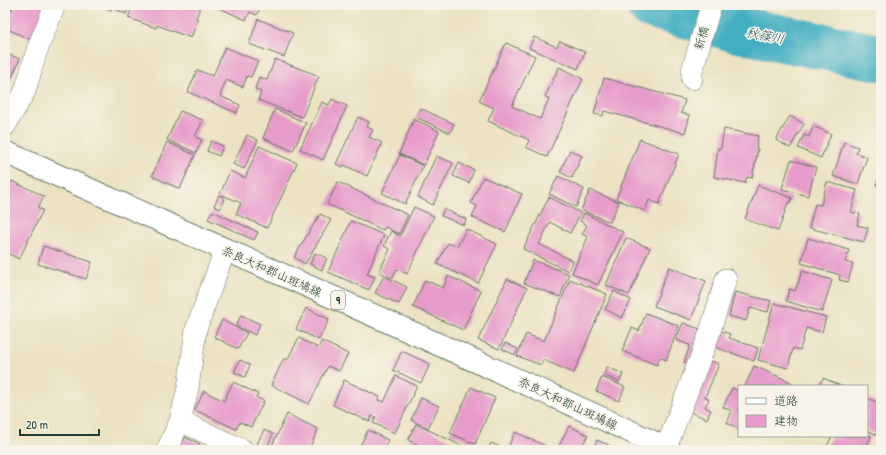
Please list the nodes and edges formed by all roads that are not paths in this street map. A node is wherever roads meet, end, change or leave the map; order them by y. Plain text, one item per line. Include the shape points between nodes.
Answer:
1 (55, 5) edge
2 (711, 5) edge
3 (692, 75) dead end
4 (5, 126) edge
5 (5, 152) edge
6 (225, 250) junction
7 (726, 279) dead end
8 (180, 421) junction
9 (668, 449) edge
10 (167, 450) edge
11 (243, 450) edge

1 - 4 street via 37,50 25,91
2 - 3 street, 新橋
5 - 6 main road, 奈良大和郡山斑鳩線 / 9
6 - 8 street via 196,329 188,388
6 - 9 main road, 奈良大和郡山斑鳩線 / 9 via 466,356
7 - 9 street
8 - 10 street
8 - 11 street

